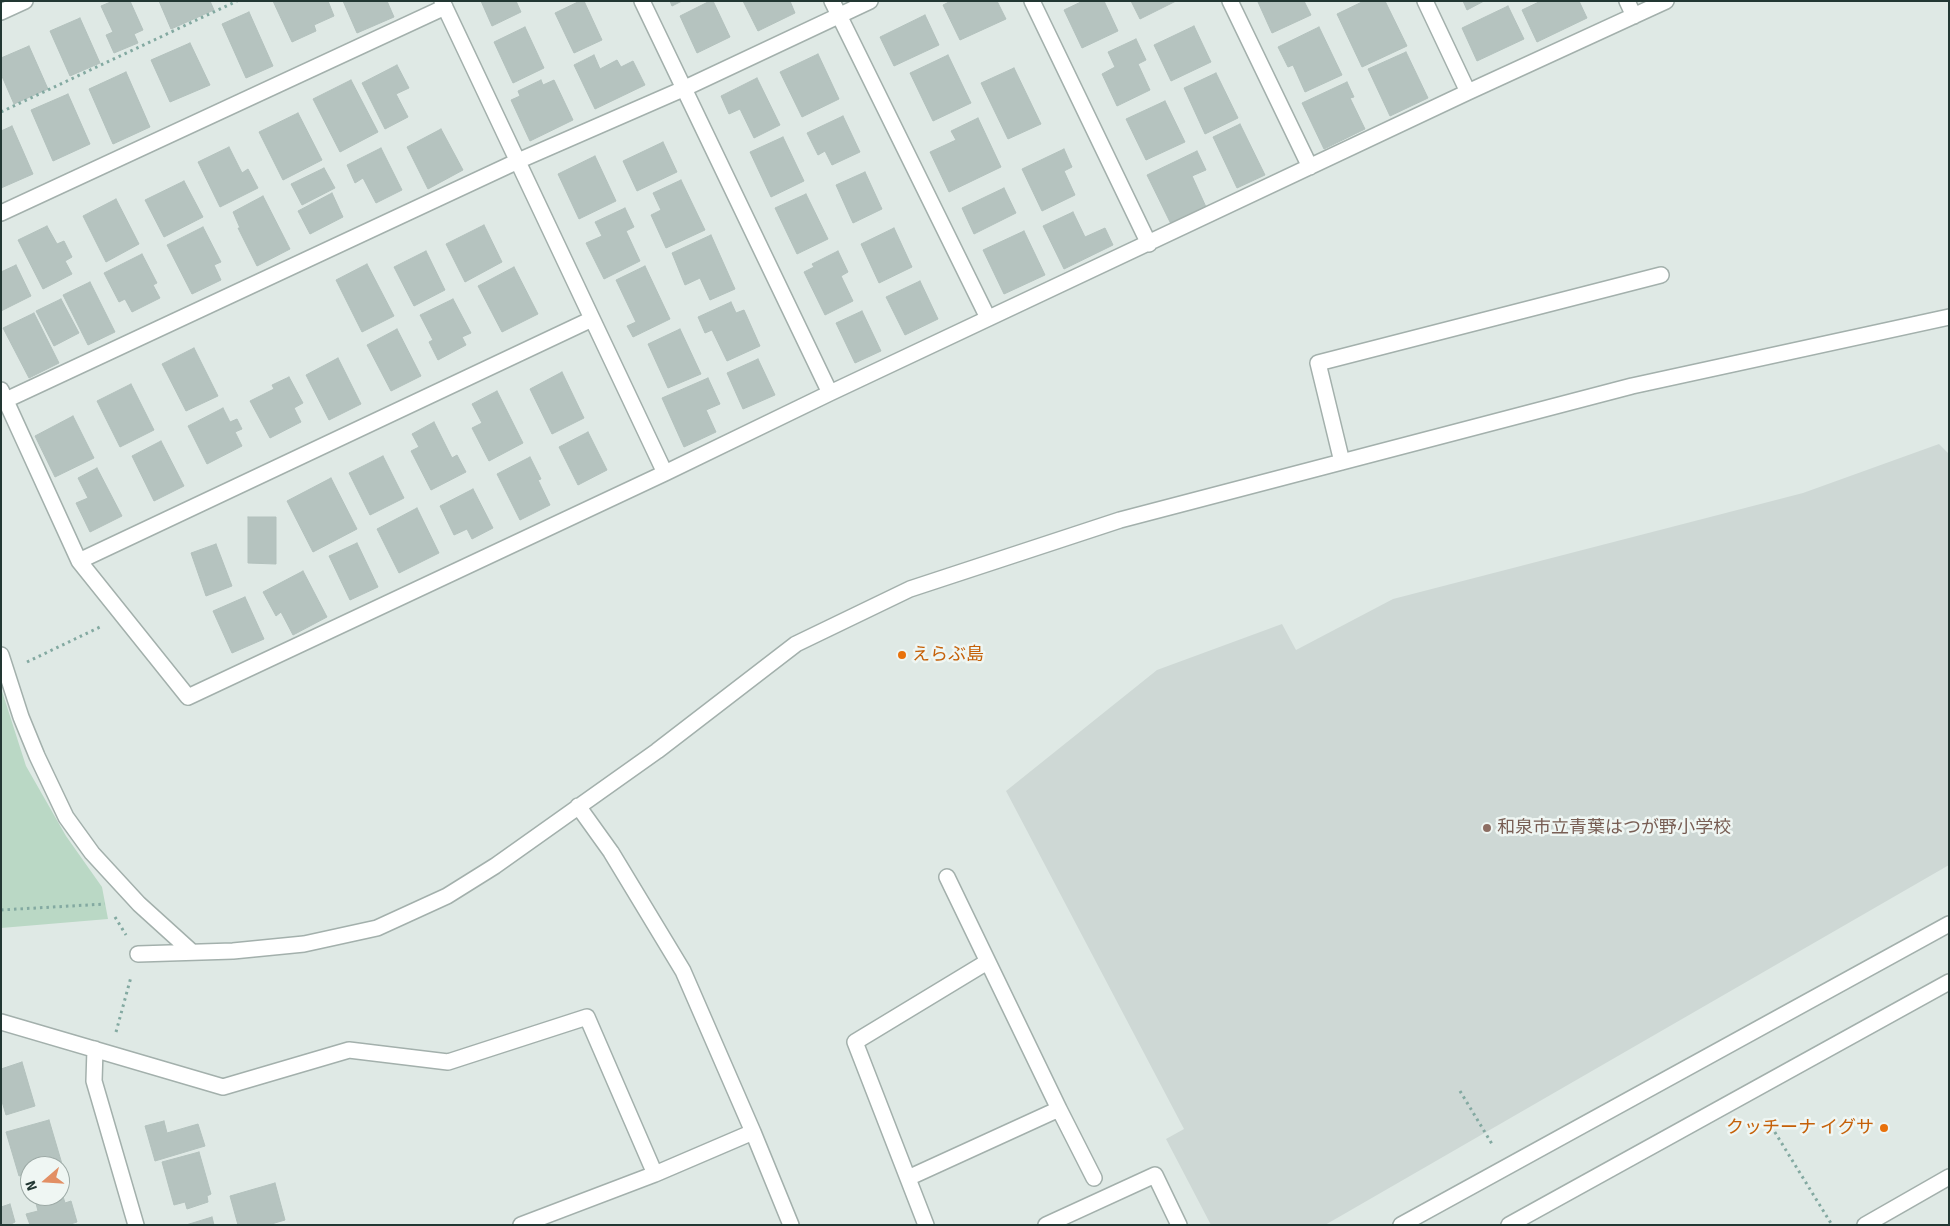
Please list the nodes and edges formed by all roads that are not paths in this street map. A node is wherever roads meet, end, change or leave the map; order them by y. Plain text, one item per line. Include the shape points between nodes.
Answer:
1 (26, 1) edge
2 (642, 1) edge
3 (832, 1) edge
4 (870, 1) edge
5 (1032, 1) edge
6 (1230, 1) edge
7 (1425, 1) edge
8 (1627, 1) edge
9 (1666, 1) edge
10 (443, 4) edge
11 (1, 12) edge
12 (838, 16) junction
13 (1634, 16) junction
14 (683, 90) junction
15 (1468, 92) junction
16 (518, 161) junction
17 (1310, 167) junction
18 (1, 213) edge
19 (1149, 244) junction
20 (1661, 275) dead end
21 (1949, 317) edge
22 (988, 318) junction
23 (592, 319) junction
24 (830, 393) junction
25 (4, 395) edge
26 (1342, 462) junction
27 (665, 473) junction
28 (80, 561) junction
29 (1, 654) edge
30 (578, 806) junction
31 (947, 877) dead end
32 (1949, 924) edge
33 (192, 952) junction
34 (138, 954) road end
35 (987, 962) junction
36 (1949, 982) edge
37 (1, 1022) edge
38 (95, 1050) junction
39 (1059, 1109) junction
40 (753, 1132) junction
41 (655, 1174) junction
42 (1949, 1177) edge
43 (908, 1178) junction
44 (1094, 1178) dead end
45 (136, 1225) edge
46 (521, 1225) edge
47 (791, 1225) edge
48 (926, 1225) edge
49 (1046, 1225) edge
50 (1179, 1225) edge
51 (1401, 1225) edge
52 (1509, 1225) edge
53 (1864, 1225) edge

1 - 11 street
2 - 14 street
3 - 12 street
4 - 12 street
5 - 19 street
6 - 17 street
7 - 15 street
8 - 13 street
9 - 13 street
10 - 16 street
10 - 18 street
12 - 14 street
12 - 22 street
13 - 15 street
14 - 16 street
14 - 24 street
15 - 17 street
16 - 23 street
16 - 25 street
17 - 19 street
19 - 22 street
20 - 26 street via 1318,363
21 - 26 street via 1632,386
22 - 24 street
23 - 27 street
23 - 28 street
24 - 27 street
25 - 28 street
26 - 30 street via 1120,520 910,589 796,644 657,751
27 - 28 street via 188,697
29 - 33 street via 36,756 66,817 92,853
30 - 33 street via 447,896 378,928 304,944
30 - 40 street via 611,852 683,971
31 - 35 street
32 - 51 street
33 - 34 street
35 - 39 street
35 - 43 street via 856,1042
36 - 52 street
37 - 38 street
38 - 41 street via 223,1087 349,1050 448,1062 587,1017
38 - 45 street via 94,1080
39 - 43 street
39 - 44 street
40 - 41 street
40 - 47 street
41 - 46 street
42 - 53 street
43 - 48 street
49 - 50 street via 1155,1175

